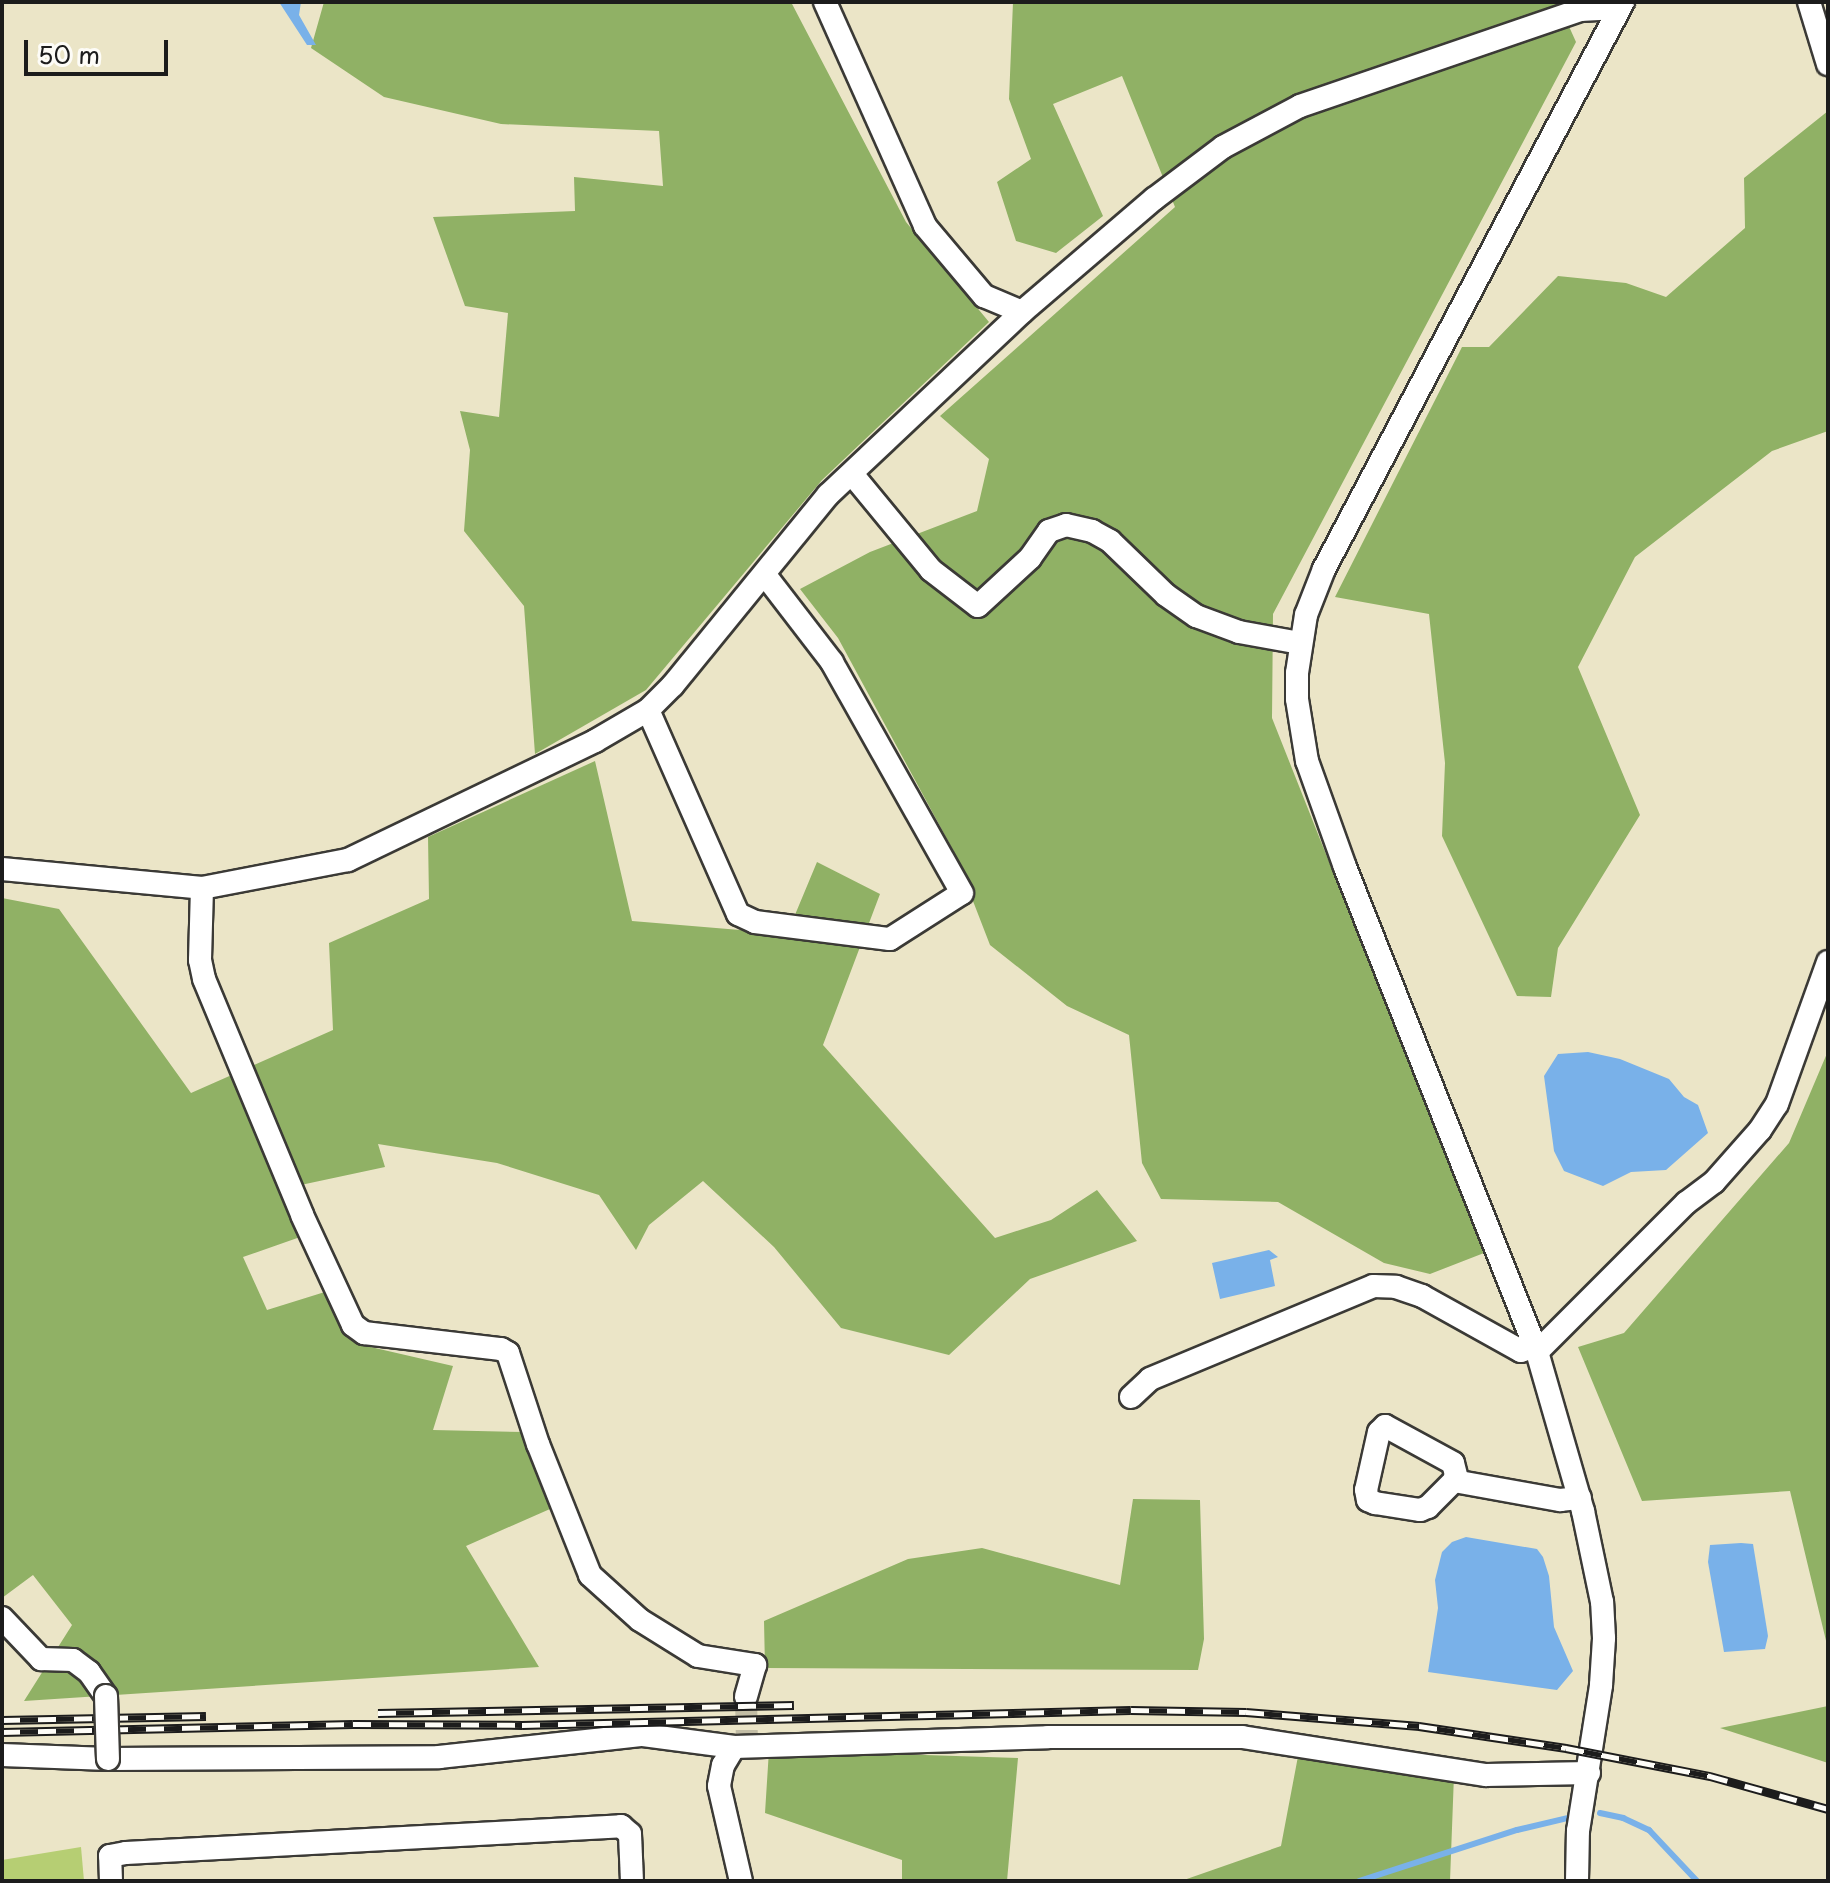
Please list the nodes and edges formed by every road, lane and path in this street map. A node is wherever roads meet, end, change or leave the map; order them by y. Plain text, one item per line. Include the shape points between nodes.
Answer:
1 (825, 2) edge
2 (1809, 2) edge
3 (1620, 5) edge
4 (1828, 64) edge
5 (1022, 312) junction
6 (852, 474) junction
7 (765, 575) junction
8 (1300, 643) junction
9 (648, 710) junction
10 (2, 869) edge
11 (202, 888) junction
12 (1828, 962) edge
13 (1536, 1349) junction
14 (1131, 1397) dead end
15 (1454, 1481) dead end
16 (1580, 1498) junction
17 (2, 1618) edge
18 (746, 1697) tunnel mouth
19 (734, 1747) junction
20 (2, 1755) edge
21 (108, 1759) junction
22 (1589, 1773) junction
23 (111, 1881) edge
24 (632, 1881) edge
25 (741, 1881) edge
26 (1577, 1881) edge

1 - 5 street via 925,226 984,296
2 - 4 street
3 - 5 street via 1580,10 1300,106 1223,147
3 - 8 street via 1324,569
5 - 6 street
6 - 7 street via 828,495
6 - 8 street via 931,570 978,606 1030,558 1049,531 1066,525 1110,541 1196,616 1239,632
7 - 9 street
7 - 9 street via 832,662 962,893 890,939 755,922 738,914
8 - 13 street via 1297,699 1307,761
9 - 11 street via 595,741 348,860
10 - 11 street
11 - 18 street via 204,979 353,1325 364,1333 508,1353 590,1575 640,1620 698,1656 755,1665
12 - 13 street via 1777,1104 1760,1130 1714,1182
13 - 14 street via 1521,1351 1422,1296 1373,1286 1150,1379
13 - 16 street
15 - 16 street via 1560,1500
16 - 22 street via 1602,1602 1604,1638
17 - 21 street, bridge via 41,1659 73,1660 89,1672 106,1696
19 - 21 street via 643,1735 439,1757
19 - 22 street via 1242,1737 1486,1775
19 - 25 street via 719,1786
20 - 21 street
22 - 26 street via 1578,1831
23 - 24 street via 110,1856 126,1853 621,1826 630,1834

